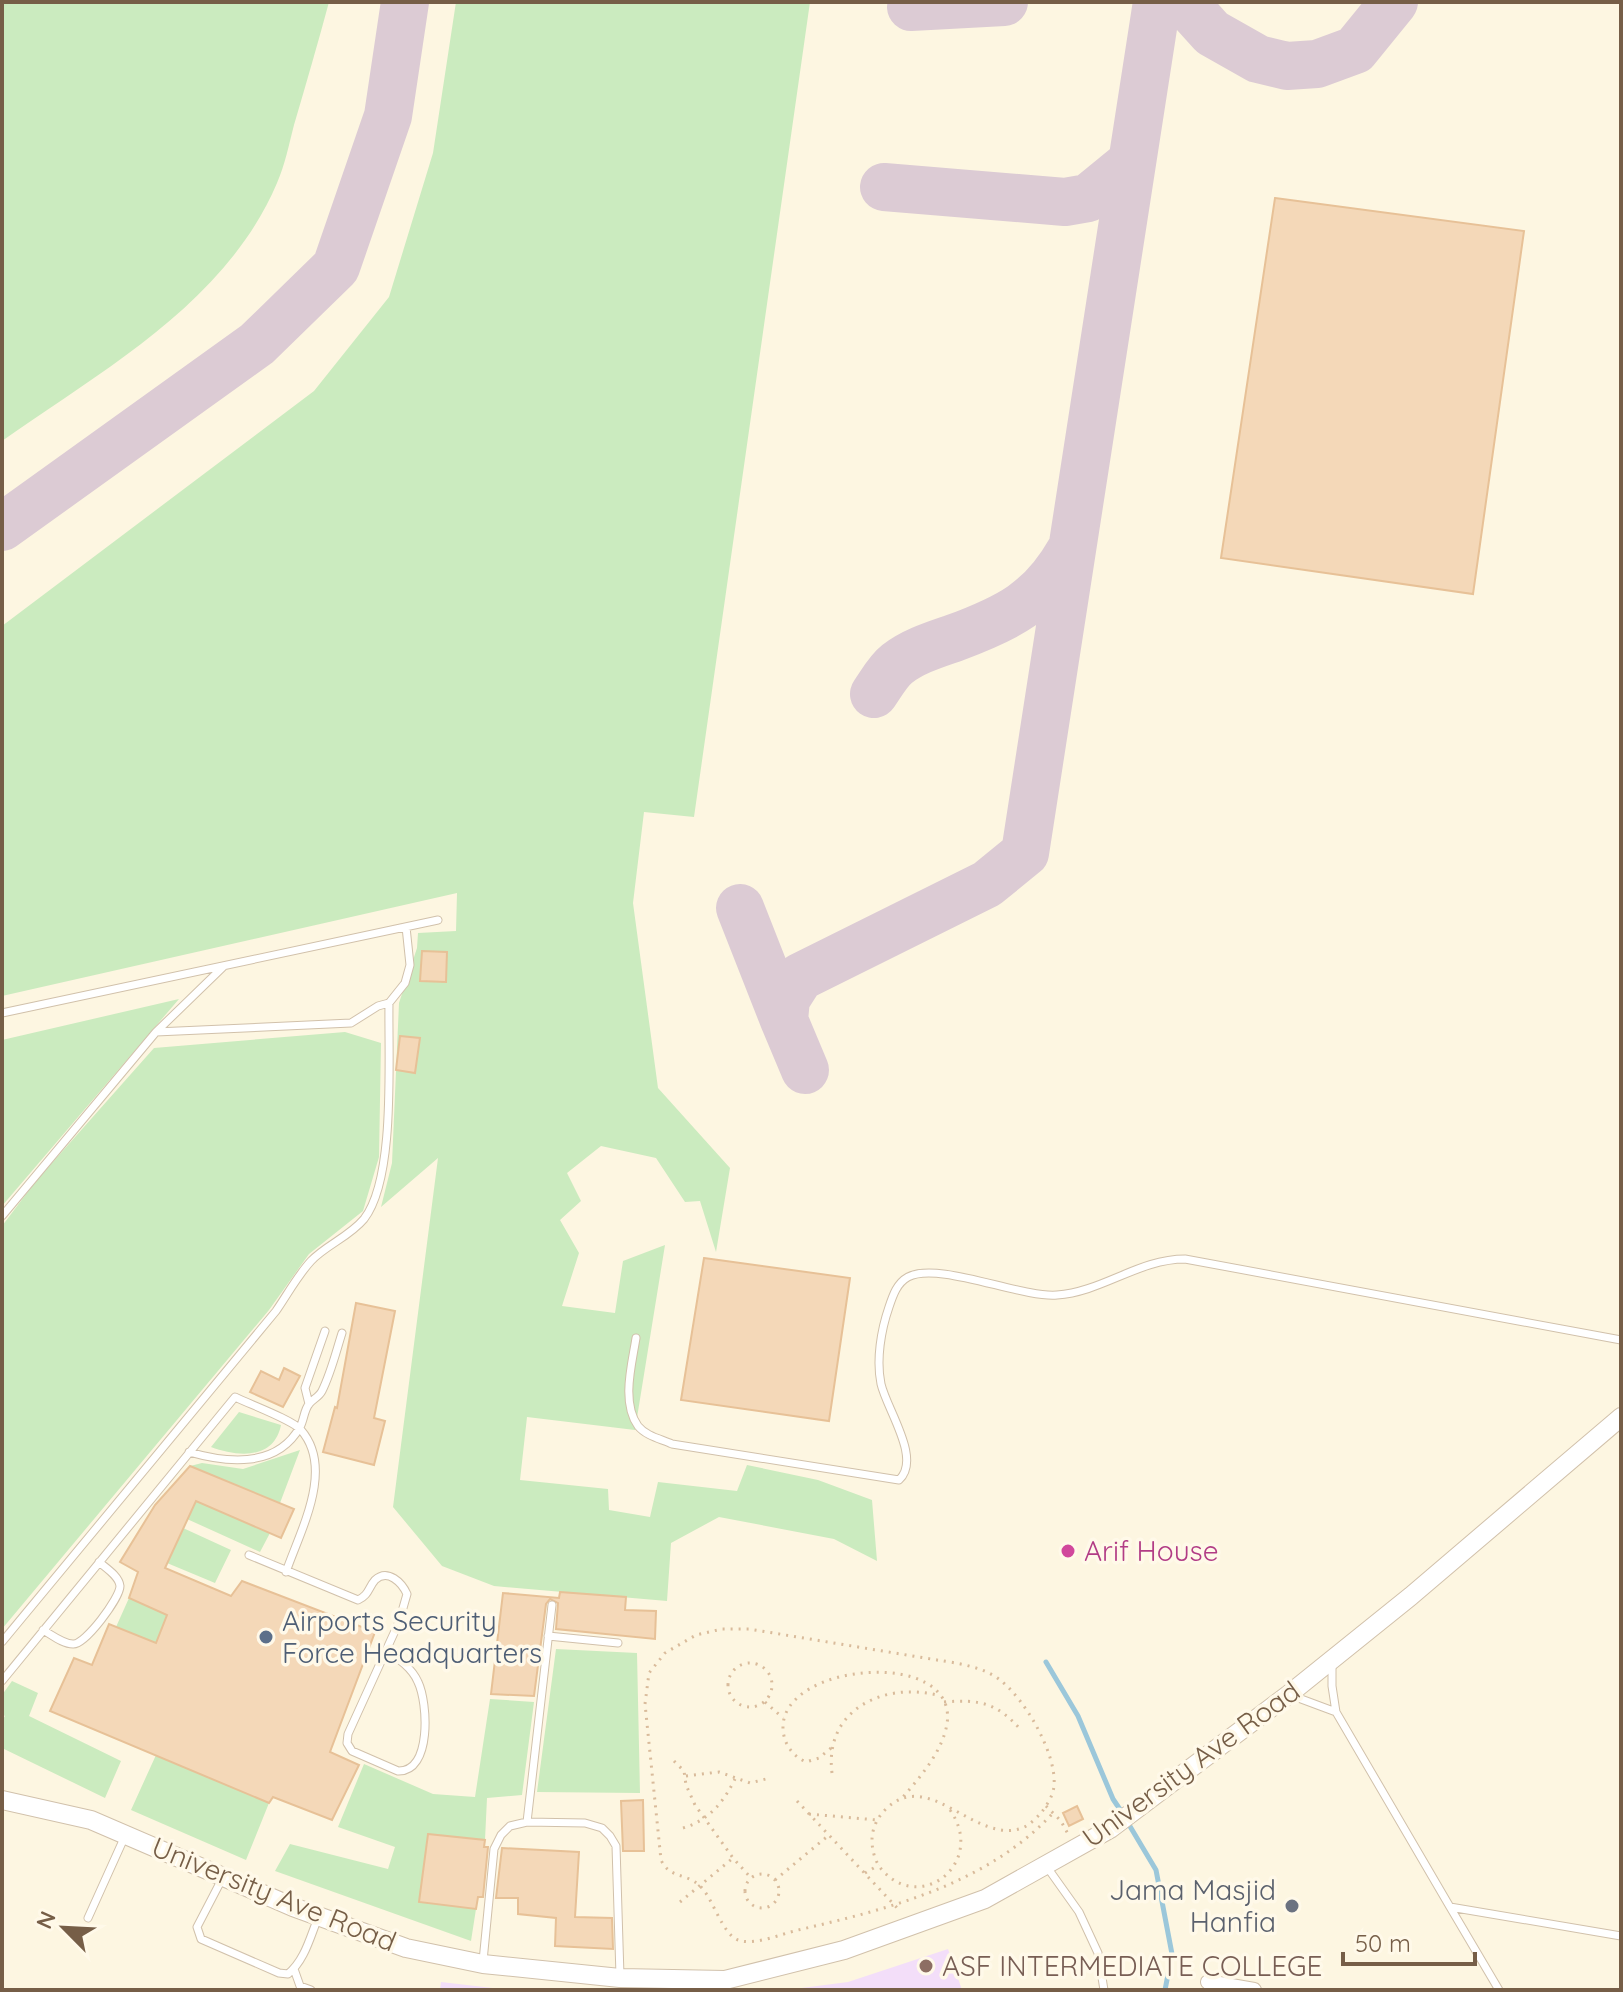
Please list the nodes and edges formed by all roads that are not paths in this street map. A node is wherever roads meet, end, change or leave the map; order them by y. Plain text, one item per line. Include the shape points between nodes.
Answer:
1 (438, 920) dead end
2 (406, 927) junction
3 (224, 966) junction
4 (389, 1003) junction
5 (2, 1013) edge
6 (156, 1032) junction
7 (2, 1216) edge
8 (325, 1331) dead end
9 (342, 1333) dead end
10 (636, 1338) dead end
11 (1621, 1340) edge
12 (309, 1404) junction
13 (1621, 1417) edge
14 (300, 1428) junction
15 (189, 1452) junction
16 (249, 1555) dead end
17 (99, 1562) junction
18 (286, 1572) junction
19 (552, 1605) dead end
20 (43, 1630) junction
21 (548, 1636) junction
22 (2, 1642) edge
23 (618, 1643) dead end
24 (386, 1651) junction
25 (1332, 1660) junction
26 (2, 1681) edge
27 (1288, 1695) junction
28 (1336, 1712) junction
29 (2, 1800) edge
30 (527, 1822) junction
31 (126, 1834) junction
32 (1046, 1865) junction
33 (223, 1876) junction
34 (1450, 1907) junction
35 (318, 1916) junction
36 (88, 1918) dead end
37 (1621, 1936) edge
38 (483, 1964) junction
39 (294, 1969) junction
40 (620, 1978) junction
41 (1208, 1982) dead end
42 (724, 1985) edge
43 (297, 1988) edge
44 (311, 1990) edge
45 (1104, 1990) edge
46 (1254, 1990) edge
47 (1499, 1990) edge

1 - 2 lane
2 - 3 lane
2 - 4 lane via 410,965 405,983
3 - 5 lane
3 - 6 lane
4 - 6 lane via 351,1023
4 - 22 lane via 386,1154 366,1217 312,1260 276,1311
6 - 7 lane
8 - 12 lane via 305,1388
9 - 12 lane via 321,1394
10 - 11 lane via 630,1407 638,1426 650,1436 672,1444 899,1480 908,1460 881,1385 881,1341 893,1294 911,1275 936,1274 1052,1296 1082,1291 1153,1263 1185,1259
12 - 14 lane
13 - 25 street, University Ave Road
14 - 15 lane via 284,1446 263,1457 226,1461
14 - 15 lane via 235,1397
14 - 18 lane via 316,1467 313,1493
15 - 17 lane
16 - 18 lane
17 - 20 lane
17 - 20 lane via 118,1579 120,1588 94,1629 79,1644
18 - 24 lane via 358,1600 381,1577 402,1582 405,1604
19 - 21 lane
20 - 26 lane
21 - 23 lane
21 - 30 lane
24 - 24 lane via 347,1743 352,1751 406,1771 420,1751 426,1706 409,1668
25 - 27 street, University Ave Road
25 - 28 lane
27 - 28 lane
27 - 32 street, University Ave Road via 1110,1829
28 - 34 lane
29 - 31 street, University Ave Road via 91,1820
30 - 38 lane via 510,1826 494,1849
30 - 40 lane via 585,1823 602,1828 616,1846
31 - 33 street, University Ave Road
31 - 36 lane
32 - 42 street, University Ave Road via 985,1899 912,1927
32 - 45 lane via 1079,1912 1098,1953
33 - 35 street, University Ave Road
33 - 39 lane via 197,1927 201,1939 279,1973
34 - 37 lane
34 - 47 lane
35 - 38 street, University Ave Road via 406,1948
35 - 39 lane
38 - 40 street, University Ave Road
39 - 43 lane
40 - 42 street, University Ave Road
41 - 46 street
43 - 44 lane

